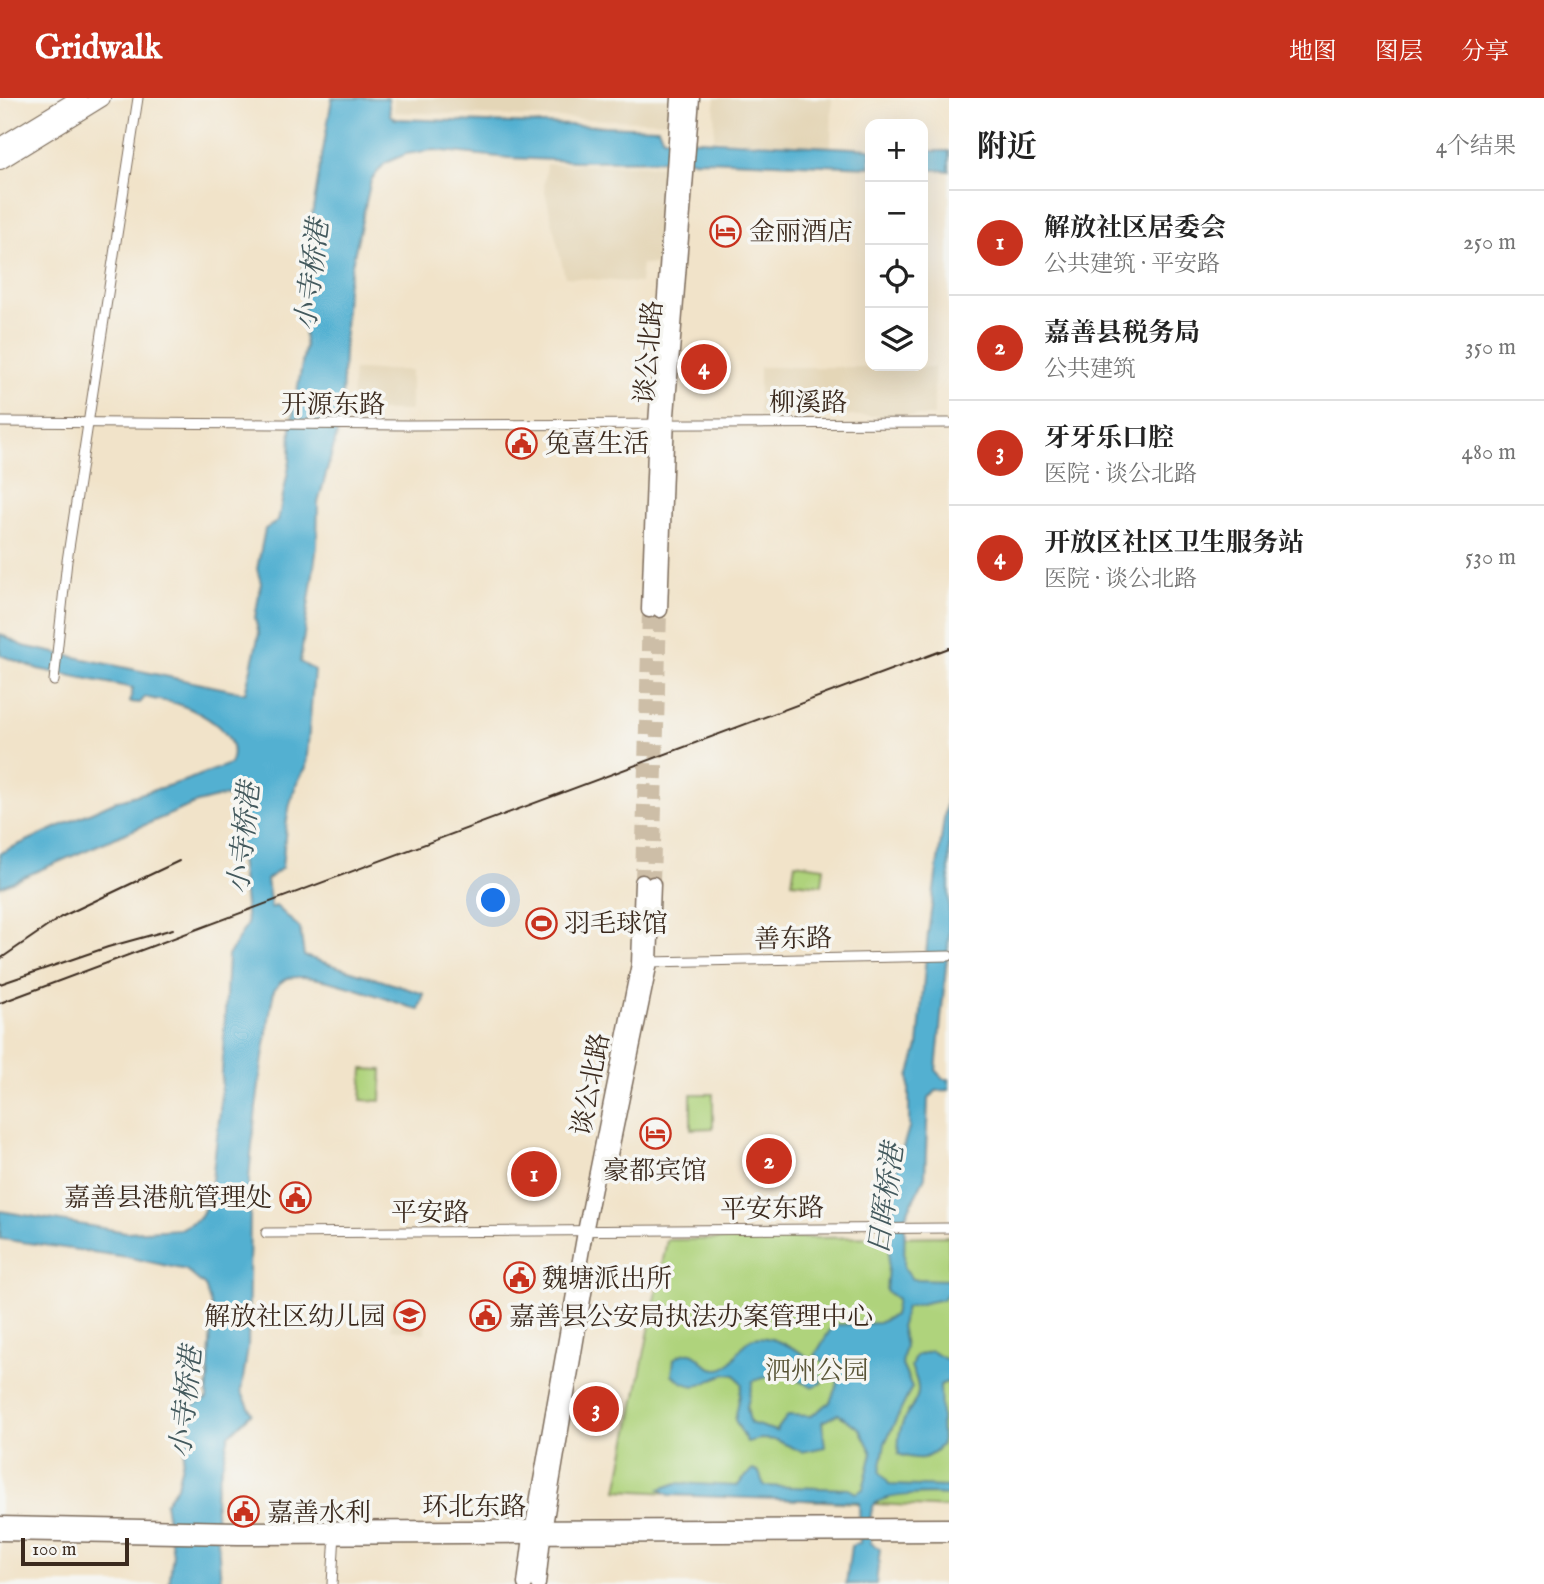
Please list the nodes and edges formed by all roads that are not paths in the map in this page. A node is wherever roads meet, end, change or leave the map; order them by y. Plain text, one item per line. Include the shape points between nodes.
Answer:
1 (79, 98) edge
2 (102, 98) edge
3 (138, 98) edge
4 (679, 98) edge
5 (692, 98) edge
6 (683, 135) junction
7 (0, 146) edge
8 (0, 161) edge
9 (89, 421) junction
10 (0, 422) edge
11 (949, 423) edge
12 (661, 424) junction
13 (655, 610) tunnel mouth
14 (54, 681) dead end
15 (647, 883) tunnel mouth
16 (949, 956) edge
17 (645, 963) junction
18 (949, 1228) edge
19 (590, 1231) junction
20 (266, 1233) dead end
21 (0, 1523) edge
22 (949, 1525) edge
23 (877, 1530) junction
24 (150, 1531) junction
25 (335, 1533) junction
26 (538, 1533) junction
27 (0, 1534) edge
28 (949, 1535) edge
29 (332, 1584) edge
30 (525, 1584) edge
31 (538, 1584) edge

1 - 7 highway
2 - 8 highway
3 - 9 street
4 - 6 main road, 谈公北路
5 - 6 main road, 谈公北路
6 - 12 main road, 谈公北路
9 - 10 street, 开源东路
9 - 12 street, 开源东路
9 - 14 street
11 - 12 street, 柳溪路
12 - 13 main road, 谈公北路
15 - 17 main road, 谈公北路
16 - 17 street, 善东路
17 - 19 main road, 谈公北路
18 - 19 street, 平安东路
19 - 20 street, 平安路
19 - 26 main road, 谈公北路
21 - 24 street, 环北东路
22 - 23 street, 环北东路
23 - 26 street, 环北东路
23 - 28 street, 环北东路
24 - 25 street, 环北东路
24 - 27 street, 环北东路
25 - 26 street, 环北东路
25 - 29 street
26 - 30 main road, 谈公北路
26 - 31 main road, 谈公北路

